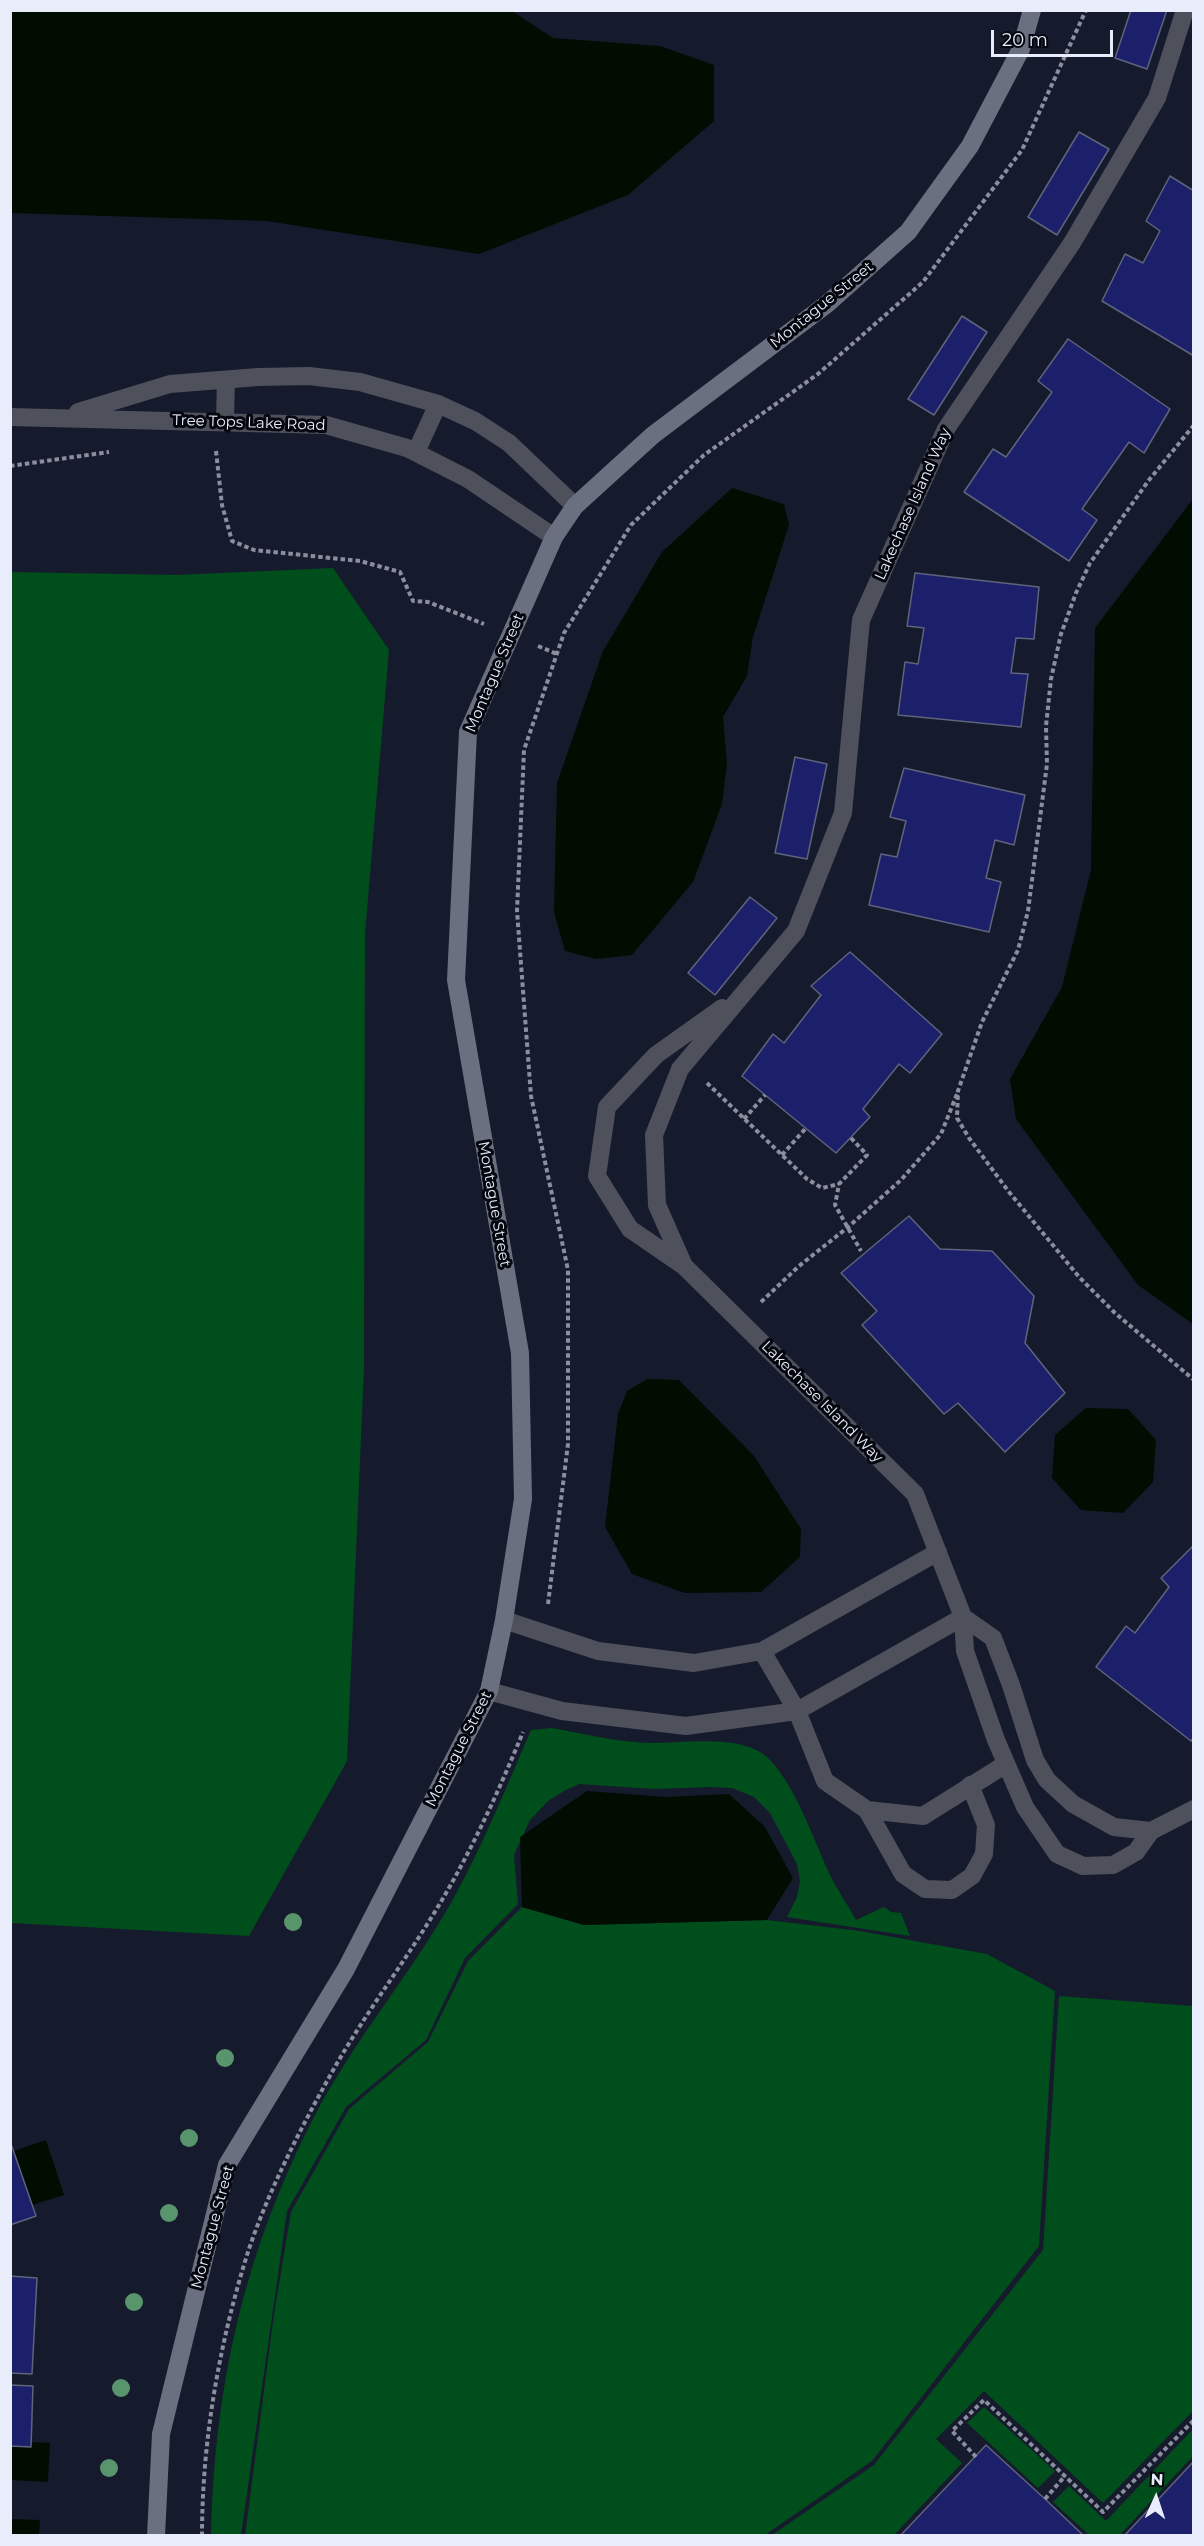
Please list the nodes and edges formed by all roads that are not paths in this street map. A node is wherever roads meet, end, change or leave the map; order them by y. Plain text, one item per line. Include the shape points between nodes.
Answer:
1 (1032, 10) edge
2 (1185, 10) edge
3 (226, 380) junction
4 (438, 404) junction
5 (10, 417) edge
6 (60, 417) junction
7 (225, 421) junction
8 (416, 452) junction
9 (575, 506) junction
10 (554, 537) junction
11 (743, 993) junction
12 (684, 1266) junction
13 (938, 1552) junction
14 (963, 1617) junction
15 (504, 1620) junction
16 (762, 1651) junction
17 (489, 1690) junction
18 (797, 1711) junction
19 (1006, 1764) junction
20 (970, 1785) junction
21 (1194, 1809) edge
22 (867, 1810) junction
23 (1150, 1831) junction
24 (156, 2535) edge

1 - 9 street, Montague Street via 1021,50 970,146 908,232 827,304 653,435
2 - 11 street, Lakechase Island Way via 1157,98 1072,243 946,429 861,620 843,813 796,931
3 - 4 street, Tree Tops Lake Road via 309,376 360,382
3 - 6 street, Tree Tops Lake Road via 170,384
3 - 7 street
4 - 8 street
4 - 9 street, Tree Tops Lake Road via 509,443
5 - 6 street, Tree Tops Lake Road
6 - 7 street, Tree Tops Lake Road
7 - 8 street, Tree Tops Lake Road via 326,425
8 - 10 street, Tree Tops Lake Road via 468,479
9 - 10 street, Montague Street
10 - 15 street, Montague Street via 468,732 456,980 520,1353 523,1499
11 - 12 street, Lakechase Island Way via 680,1069 654,1135 657,1205
11 - 12 street, Lakechase Island Way via 657,1055 607,1107 597,1176 630,1229
12 - 13 street, Lakechase Island Way via 915,1494
13 - 14 street, Lakechase Island Way
13 - 16 street
14 - 18 street
14 - 19 street, Lakechase Island Way via 965,1651
14 - 23 street via 993,1638 1035,1760 1047,1780 1073,1804 1114,1827
15 - 16 street via 598,1651 694,1663
15 - 17 street, Montague Street
16 - 18 street
17 - 18 street via 562,1711 686,1726
17 - 24 street, Montague Street via 346,1968 227,2164 161,2434
18 - 22 street via 825,1781
19 - 20 street
19 - 23 street via 1025,1807 1057,1854 1083,1866 1113,1865 1136,1852
20 - 22 street via 923,1816
20 - 22 street via 986,1825 984,1854 972,1876 952,1890 926,1889 903,1874
21 - 23 street

